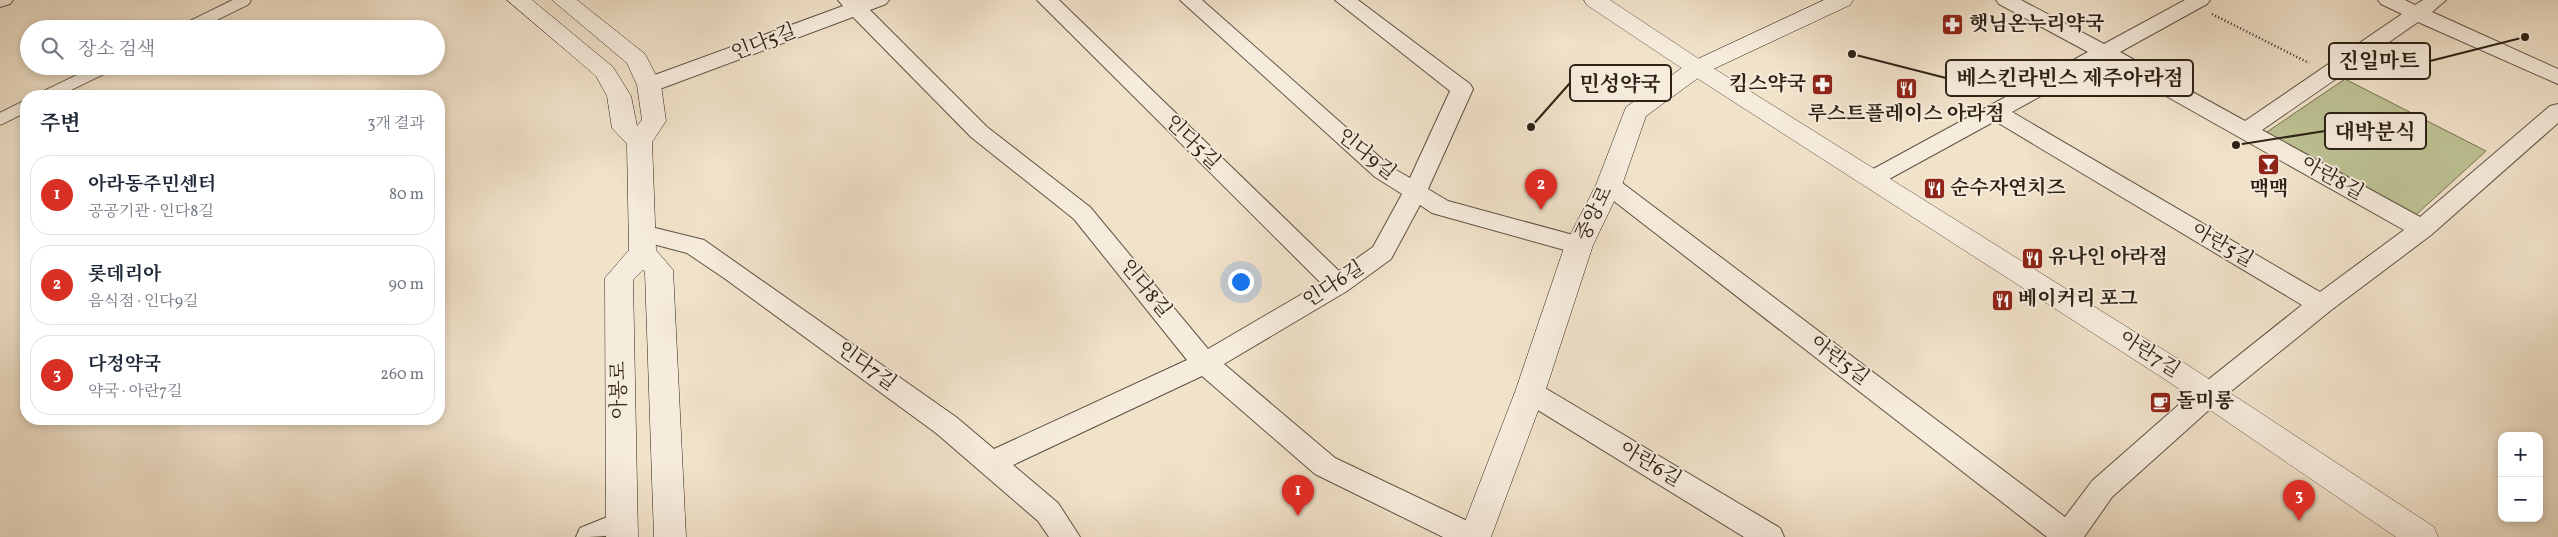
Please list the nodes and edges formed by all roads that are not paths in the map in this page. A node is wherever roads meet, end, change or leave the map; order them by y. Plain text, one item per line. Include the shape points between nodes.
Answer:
1 (245, 0) edge
2 (518, 0) edge
3 (563, 0) edge
4 (1047, 0) edge
5 (1190, 0) edge
6 (1345, 0) edge
7 (1595, 0) edge
8 (1842, 0) edge
9 (2006, 0) edge
10 (2388, 0) edge
11 (2436, 0) edge
12 (2196, 2) edge
13 (861, 3) edge
14 (2417, 13) junction
15 (204, 20) edge
16 (2104, 52) junction
17 (1697, 68) junction
18 (89, 75) edge
19 (2558, 77) edge
20 (649, 86) junction
21 (58, 90) edge
22 (20, 109) edge
23 (1994, 111) junction
24 (2558, 111) edge
25 (0, 119) edge
26 (2246, 131) junction
27 (639, 140) junction
28 (1872, 179) junction
29 (1609, 185) junction
30 (1415, 192) junction
31 (2422, 229) junction
32 (643, 242) junction
33 (1579, 245) junction
34 (1338, 285) junction
35 (2321, 304) junction
36 (1205, 363) junction
37 (1530, 392) junction
38 (2209, 394) junction
39 (991, 463) junction
40 (622, 530) edge
41 (2068, 536) edge
42 (591, 537) edge
43 (670, 537) edge
44 (1065, 537) edge
45 (1473, 537) edge
46 (1770, 537) edge
47 (2422, 537) edge

1 - 15 lane
2 - 27 main road via 605,72 619,96 624,128
3 - 20 main road via 637,59
4 - 34 street, 인다5길
5 - 30 street, 인다9길 via 1383,172
6 - 30 street, 인다6길 via 1462,89
7 - 17 main road, 아란7길
8 - 17 main road, 중앙로
9 - 16 street, 아란8길
10 - 14 street
11 - 14 street
12 - 16 street
13 - 20 street, 인다5길
13 - 36 street, 인다8길 via 979,132 1082,213
14 - 19 street
14 - 26 street
16 - 23 street
16 - 26 street, 아란8길
17 - 28 main road, 아란7길
17 - 29 main road, 중앙로 via 1635,112
18 - 21 lane
20 - 27 main road via 654,121
22 - 25 lane
23 - 28 street
23 - 35 street, 아란5길
24 - 31 street, 아란5길
26 - 31 street, 아란8길
27 - 32 main road
28 - 38 main road, 아란7길
29 - 33 main road, 중앙로
29 - 41 street, 아란5길
30 - 33 street, 인다9길 via 1440,207
30 - 34 street, 인다6길 via 1382,252
31 - 35 street, 아란5길
32 - 39 street, 인다7길 via 695,246 946,426
32 - 40 main road, 아봉로 via 619,278
32 - 43 main road via 659,270
33 - 37 main road, 중앙로
34 - 36 street, 인다6길
35 - 38 street, 아란5길
36 - 39 street, 인다6길
36 - 45 street, 인다8길 via 1325,466
37 - 45 main road, 중앙로
37 - 46 street, 아란6길
38 - 41 street, 아란5길 via 2102,489
38 - 47 main road, 아란7길
39 - 44 street, 인다7길 via 1048,512
40 - 42 street

